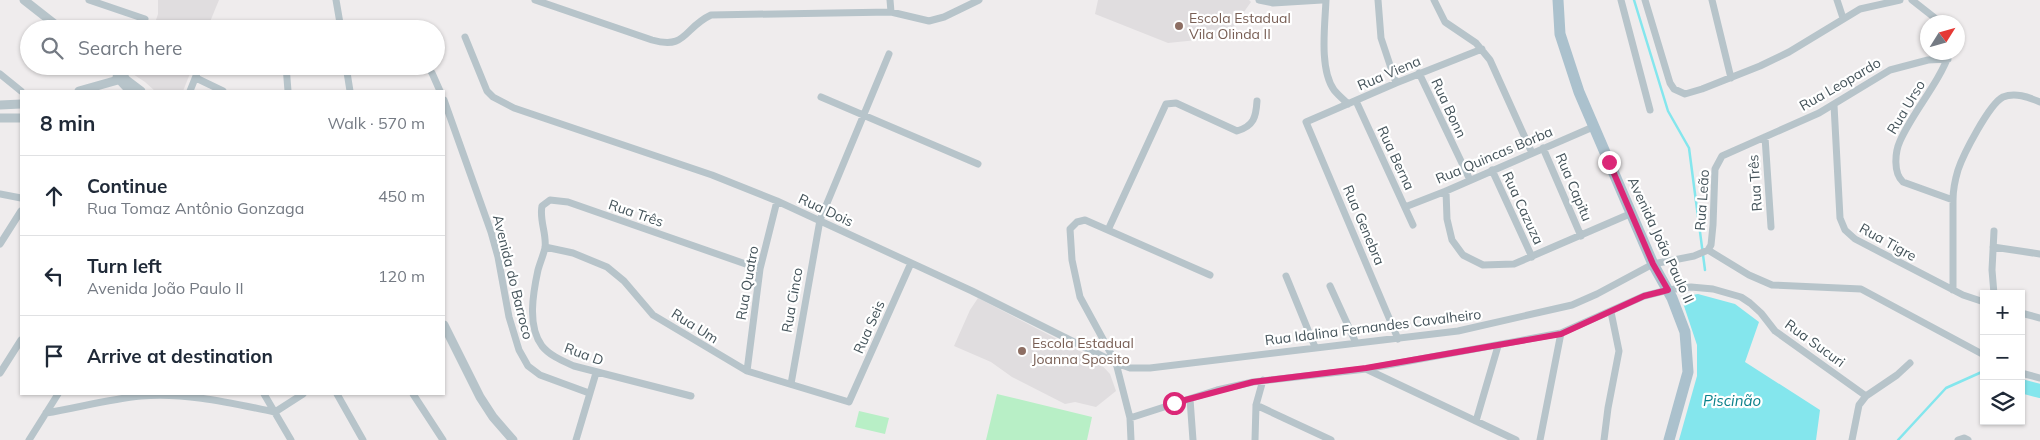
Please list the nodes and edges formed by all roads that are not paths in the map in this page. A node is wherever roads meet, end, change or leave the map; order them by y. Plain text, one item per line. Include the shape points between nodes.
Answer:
1 (24, 0) edge
2 (89, 0) edge
3 (336, 0) edge
4 (536, 0) edge
5 (890, 0) edge
6 (980, 0) edge
7 (1259, 0) edge
8 (1324, 0) edge
9 (1378, 0) edge
10 (1434, 0) edge
11 (1558, 0) edge
12 (1621, 0) edge
13 (1645, 0) edge
14 (1712, 0) edge
15 (1837, 0) edge
16 (1900, 0) edge
17 (1912, 0) edge
18 (891, 12) junction
19 (1931, 15) edge
20 (1843, 18) junction
21 (145, 19) dead end
22 (50, 20) edge
23 (339, 20) edge
24 (465, 38) dead end
25 (1482, 49) junction
26 (889, 54) dead end
27 (1928, 60) edge
28 (1947, 60) edge
29 (0, 74) edge
30 (1420, 74) junction
31 (115, 75) edge
32 (118, 75) edge
33 (197, 75) edge
34 (287, 75) edge
35 (347, 75) edge
36 (433, 75) edge
37 (196, 78) junction
38 (1731, 78) junction
39 (1396, 83) junction
40 (20, 90) edge
41 (81, 90) edge
42 (134, 90) edge
43 (190, 90) edge
44 (221, 90) edge
45 (288, 90) edge
46 (350, 90) edge
47 (440, 90) edge
48 (821, 98) dead end
49 (1257, 100) dead end
50 (1356, 100) junction
51 (2040, 102) edge
52 (445, 103) edge
53 (20, 104) edge
54 (1348, 104) junction
55 (0, 105) edge
56 (1834, 105) junction
57 (1650, 110) dead end
58 (863, 116) junction
59 (0, 118) edge
60 (20, 118) edge
61 (1306, 122) joint
62 (1594, 127) junction
63 (1765, 137) junction
64 (1544, 148) junction
65 (1532, 152) junction
66 (1722, 156) joint
67 (978, 164) dead end
68 (1492, 170) junction
69 (1470, 180) junction
70 (1446, 190) junction
71 (0, 194) edge
72 (20, 198) edge
73 (1953, 200) junction
74 (777, 201) junction
75 (1405, 206) junction
76 (20, 213) edge
77 (1632, 213) junction
78 (820, 220) junction
79 (1414, 225) dead end
80 (1771, 227) dead end
81 (1108, 230) junction
82 (1994, 232) dead end
83 (1581, 236) junction
84 (0, 244) edge
85 (545, 247) junction
86 (1993, 248) junction
87 (1708, 250) junction
88 (2040, 254) edge
89 (1532, 257) junction
90 (911, 263) junction
91 (1655, 267) junction
92 (760, 270) junction
93 (1210, 275) dead end
94 (1286, 276) dead end
95 (1330, 286) dead end
96 (1666, 287) junction
97 (1954, 290) junction
98 (1994, 290) edge
99 (1980, 300) edge
100 (1610, 312) junction
101 (2025, 314) edge
102 (2040, 318) edge
103 (445, 327) edge
104 (1561, 334) junction
105 (1398, 339) junction
106 (20, 342) edge
107 (1356, 343) junction
108 (1498, 346) junction
109 (1315, 347) junction
110 (1980, 353) edge
111 (1116, 363) junction
112 (1910, 363) dead end
113 (1366, 368) junction
114 (747, 371) junction
115 (0, 373) edge
116 (596, 373) junction
117 (2025, 374) edge
118 (2040, 378) edge
119 (1263, 380) junction
120 (791, 384) junction
121 (589, 393) junction
122 (57, 395) edge
123 (265, 395) edge
124 (301, 395) edge
125 (338, 395) edge
126 (414, 395) edge
127 (131, 396) edge
128 (691, 396) dead end
129 (1866, 396) junction
130 (1190, 399) junction
131 (849, 402) joint
132 (1256, 405) junction
133 (274, 412) junction
134 (46, 413) junction
135 (1130, 418) junction
136 (1476, 421) junction
137 (1315, 436) edge
138 (29, 440) edge
139 (291, 440) edge
140 (363, 440) edge
141 (443, 440) edge
142 (514, 440) edge
143 (576, 440) edge
144 (1131, 440) edge
145 (1193, 440) edge
146 (1255, 440) edge
147 (1331, 440) edge
148 (1516, 440) edge
149 (1540, 440) edge
150 (1604, 440) edge
151 (1668, 440) edge
152 (1852, 440) edge
153 (1958, 440) edge
154 (1968, 440) edge

1 - 22 street
2 - 21 street
3 - 23 street
4 - 18 street via 670,44 711,15
5 - 18 street
6 - 18 street via 936,20 920,20
7 - 8 street via 1280,3
8 - 54 street via 1324,50 1328,74 1334,90
9 - 39 street via 1381,38
10 - 25 street via 1450,27
11 - 62 main road, Avenida João Paulo II via 1560,34
12 - 57 street
13 - 38 street via 1674,89 1692,93
14 - 38 street
15 - 20 street
16 - 20 street via 1860,9
17 - 19 street
20 - 38 street via 1789,52
24 - 74 street, Rua Dois via 487,91 514,108 712,175
25 - 30 street, Rua Viena
25 - 65 street via 1495,70
26 - 58 street, Rua Cinco
27 - 56 street, Rua Leopardo via 1899,66 1876,77
28 - 73 street, Rua Urso via 1899,142 1896,161 1898,176 1903,182
29 - 40 street
30 - 39 street, Rua Viena
30 - 69 street, Rua Bonn
31 - 41 street
32 - 42 street
33 - 37 street
34 - 45 street
35 - 46 street
36 - 47 street
37 - 43 street
37 - 44 street
39 - 50 street, Rua Viena
48 - 58 street
49 - 81 street via 1254,121 1238,131 1176,103 1166,104
50 - 54 street, Rua Viena
50 - 75 street, Rua Berna
51 - 73 street via 2010,95 1993,105 1958,168
52 - 121 street, Avenida do Barroco via 491,232 508,317 519,350 528,366 540,375
53 - 55 street
54 - 61 street, Rua Viena
56 - 63 street, Rua Leopardo
56 - 97 street, Rua Tigre via 1840,218 1845,230
58 - 67 street
58 - 78 street, Rua Cinco
59 - 60 street
61 - 105 street, Rua Genebra
62 - 64 street, Rua Quincas Borba
62 - 77 main road, Avenida João Paulo II
63 - 66 street, Rua Leopardo
63 - 80 street, Rua Três
64 - 65 street, Rua Quincas Borba
64 - 83 street, Rua Capitu
65 - 68 street, Rua Quincas Borba
66 - 87 street, Rua Leão via 1715,169 1711,245
68 - 69 street, Rua Quincas Borba
68 - 89 street, Rua Cazuza
69 - 70 street, Rua Quincas Borba
70 - 75 street, Rua Quincas Borba
70 - 89 street via 1450,231 1463,255 1482,265 1498,266
71 - 72 street
73 - 97 street
74 - 78 street, Rua Dois
74 - 92 street, Rua Quatro
75 - 79 street, Rua Berna
76 - 84 street
77 - 83 street
77 - 91 main road, Avenida João Paulo II
78 - 90 street, Rua Dois
78 - 120 street, Rua Cinco
81 - 93 street
81 - 111 street via 1085,220 1077,222 1070,229 1069,240 1080,297
82 - 86 street
83 - 89 street
85 - 92 street, Rua Três via 542,206 550,200 558,200
85 - 114 street, Rua Um via 573,253 608,267 653,315
85 - 116 street, Rua D via 533,310 539,340 558,359
86 - 88 street
86 - 98 street
87 - 91 street, Rua Leão
87 - 110 street via 1748,275 1772,285 1861,289
90 - 111 street, Rua Dois
90 - 131 street, Rua Seis
91 - 96 main road, Avenida João Paulo II
91 - 105 street, Rua Idalina Fernandes Cavalheiro via 1560,309 1458,331
92 - 114 street, Rua Quatro
94 - 109 street
95 - 107 street
96 - 100 street, Rua Sucuri
96 - 129 street, Rua Sucuri via 1691,287 1741,297 1756,307 1775,331
96 - 151 main road, Avenida João Paulo II via 1684,332 1688,372
97 - 99 street, Rua Tigre
100 - 104 street, Rua Sucuri
100 - 150 street via 1619,351
101 - 102 street
103 - 142 street via 480,397
104 - 108 street, Rua Sucuri
104 - 149 street
105 - 107 street, Rua Idalina Fernandes Cavalheiro
106 - 115 street
107 - 109 street, Rua Idalina Fernandes Cavalheiro
108 - 113 street, Rua Sucuri
108 - 136 street
109 - 111 street, Rua Idalina Fernandes Cavalheiro via 1150,368 1130,368
111 - 135 street
112 - 129 street
113 - 119 street, Rua Sucuri
113 - 136 street
114 - 120 street, Rua Um
116 - 121 street
116 - 128 street, Rua D
117 - 118 street
119 - 130 street, Rua Sucuri
119 - 132 street
120 - 131 street, Rua Um
121 - 143 street
122 - 134 street
123 - 133 street
124 - 133 street
125 - 140 street
126 - 141 street
127 - 133 street via 180,396
127 - 134 street
129 - 152 street via 1859,406
130 - 135 street, Rua Sucuri
130 - 145 street
132 - 137 street
132 - 146 street
133 - 139 street
134 - 138 street
135 - 144 street
136 - 148 street
137 - 147 street
153 - 154 street

